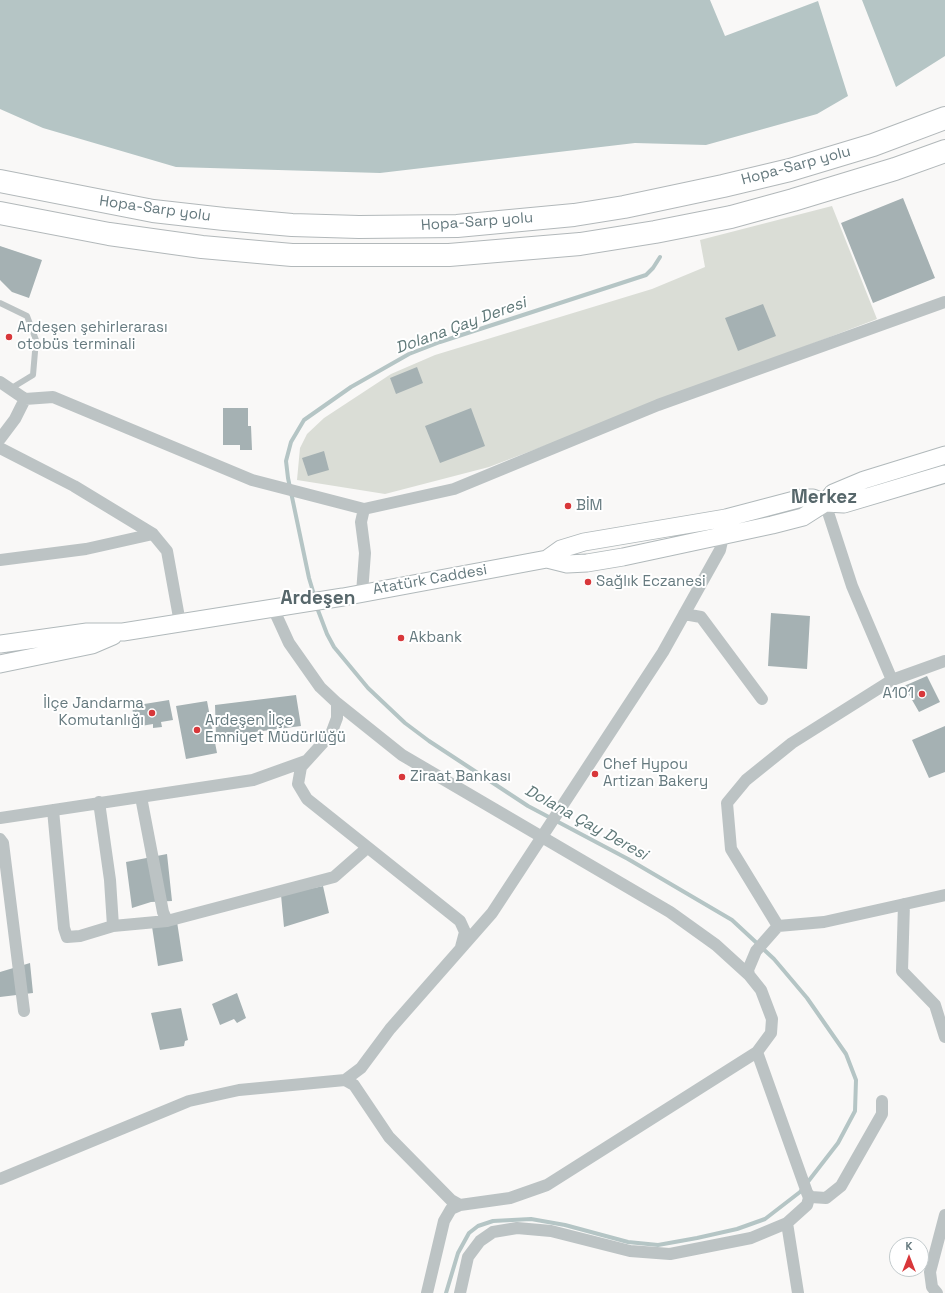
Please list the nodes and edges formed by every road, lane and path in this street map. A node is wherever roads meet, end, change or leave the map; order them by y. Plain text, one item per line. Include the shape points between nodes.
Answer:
1 (945, 118) edge
2 (945, 151) edge
3 (0, 181) edge
4 (7, 214) edge
5 (945, 302) edge
6 (0, 303) edge
7 (0, 382) edge
8 (10, 389) junction
9 (25, 399) junction
10 (0, 439) edge
11 (0, 448) edge
12 (945, 454) edge
13 (945, 474) edge
14 (825, 503) junction
15 (364, 509) junction
16 (153, 534) junction
17 (715, 537) junction
18 (547, 559) junction
19 (0, 560) edge
20 (362, 593) junction
21 (273, 608) junction
22 (684, 614) junction
23 (180, 622) junction
24 (123, 632) junction
25 (0, 644) edge
26 (945, 661) edge
27 (0, 664) edge
28 (892, 680) junction
29 (762, 699) dead end
30 (337, 703) junction
31 (306, 761) junction
32 (141, 797) junction
33 (99, 802) junction
34 (53, 810) junction
35 (0, 818) edge
36 (544, 833) junction
37 (0, 839) edge
38 (367, 848) junction
39 (945, 895) edge
40 (904, 904) junction
41 (167, 922) junction
42 (113, 926) junction
43 (778, 926) junction
44 (460, 950) junction
45 (749, 975) junction
46 (24, 1010) dead end
47 (945, 1037) edge
48 (757, 1052) junction
49 (344, 1080) junction
50 (882, 1102) dead end
51 (0, 1179) edge
52 (807, 1193) junction
53 (460, 1205) junction
54 (945, 1215) edge
55 (787, 1223) junction
56 (427, 1293) edge
57 (460, 1293) edge
58 (798, 1293) edge
59 (937, 1293) edge

1 - 3 highway, Hopa-Sarp yolu via 843,154 723,186 574,215 457,226 292,225 153,211
2 - 4 highway, Hopa-Sarp yolu via 895,169 731,217 580,244 449,255 292,255 202,247 109,234
5 - 15 street via 658,405 454,489
6 - 8 lane via 27,316 36,340 33,375
7 - 8 street
8 - 9 street
9 - 10 street
9 - 15 street via 53,397 252,480
11 - 16 street via 74,486
12 - 14 main road, Atatürk Caddesi via 832,493
13 - 14 main road, Atatürk Caddesi via 844,504
14 - 17 main road, Atatürk Caddesi via 803,517
14 - 18 main road, Atatürk Caddesi via 813,498 802,498 726,518 584,542 560,549
14 - 28 street via 852,586
15 - 20 street via 361,522 365,553
16 - 19 street via 86,549
16 - 23 street via 167,551
17 - 18 main road, Atatürk Caddesi via 586,563 566,564
17 - 22 street via 722,541 720,550
18 - 20 main road, Atatürk Caddesi
20 - 21 main road, Atatürk Caddesi
21 - 23 main road, Atatürk Caddesi
21 - 30 street via 290,643 320,687
22 - 29 street via 701,617
22 - 36 street via 638,692
23 - 24 main road, Atatürk Caddesi
24 - 25 main road, Atatürk Caddesi via 87,632
24 - 27 main road, Atatürk Caddesi via 92,645
26 - 28 street
28 - 43 street via 792,743 746,780 727,803 731,849
30 - 31 street via 337,718 331,734
30 - 36 street via 402,755
31 - 32 street via 253,780
31 - 38 street via 301,767 298,784 307,799
32 - 33 street
32 - 41 street
33 - 34 street
33 - 42 street via 110,880
34 - 35 street
34 - 42 street via 67,937 80,936
36 - 44 street via 492,913
36 - 45 street via 670,912 716,945
37 - 46 street
38 - 41 street via 334,876
38 - 44 street via 460,921 465,932
39 - 40 street
40 - 43 street via 824,922
40 - 47 street via 902,972 935,1006
41 - 42 street
43 - 45 street via 756,951 748,970
44 - 49 street via 390,1029 361,1068
45 - 48 street via 761,990 772,1018 771,1033
48 - 52 street
48 - 53 street via 547,1185 510,1198
49 - 51 street via 239,1090 189,1101
49 - 53 street via 354,1085 389,1137 451,1200
50 - 52 street via 882,1114 841,1186 826,1198 811,1197
52 - 55 street via 807,1205
53 - 56 street via 452,1210 444,1222
54 - 59 street via 930,1272 932,1287
55 - 57 street via 751,1238 670,1254 630,1251 551,1231 516,1228 493,1232 480,1241 468,1257
55 - 58 street

